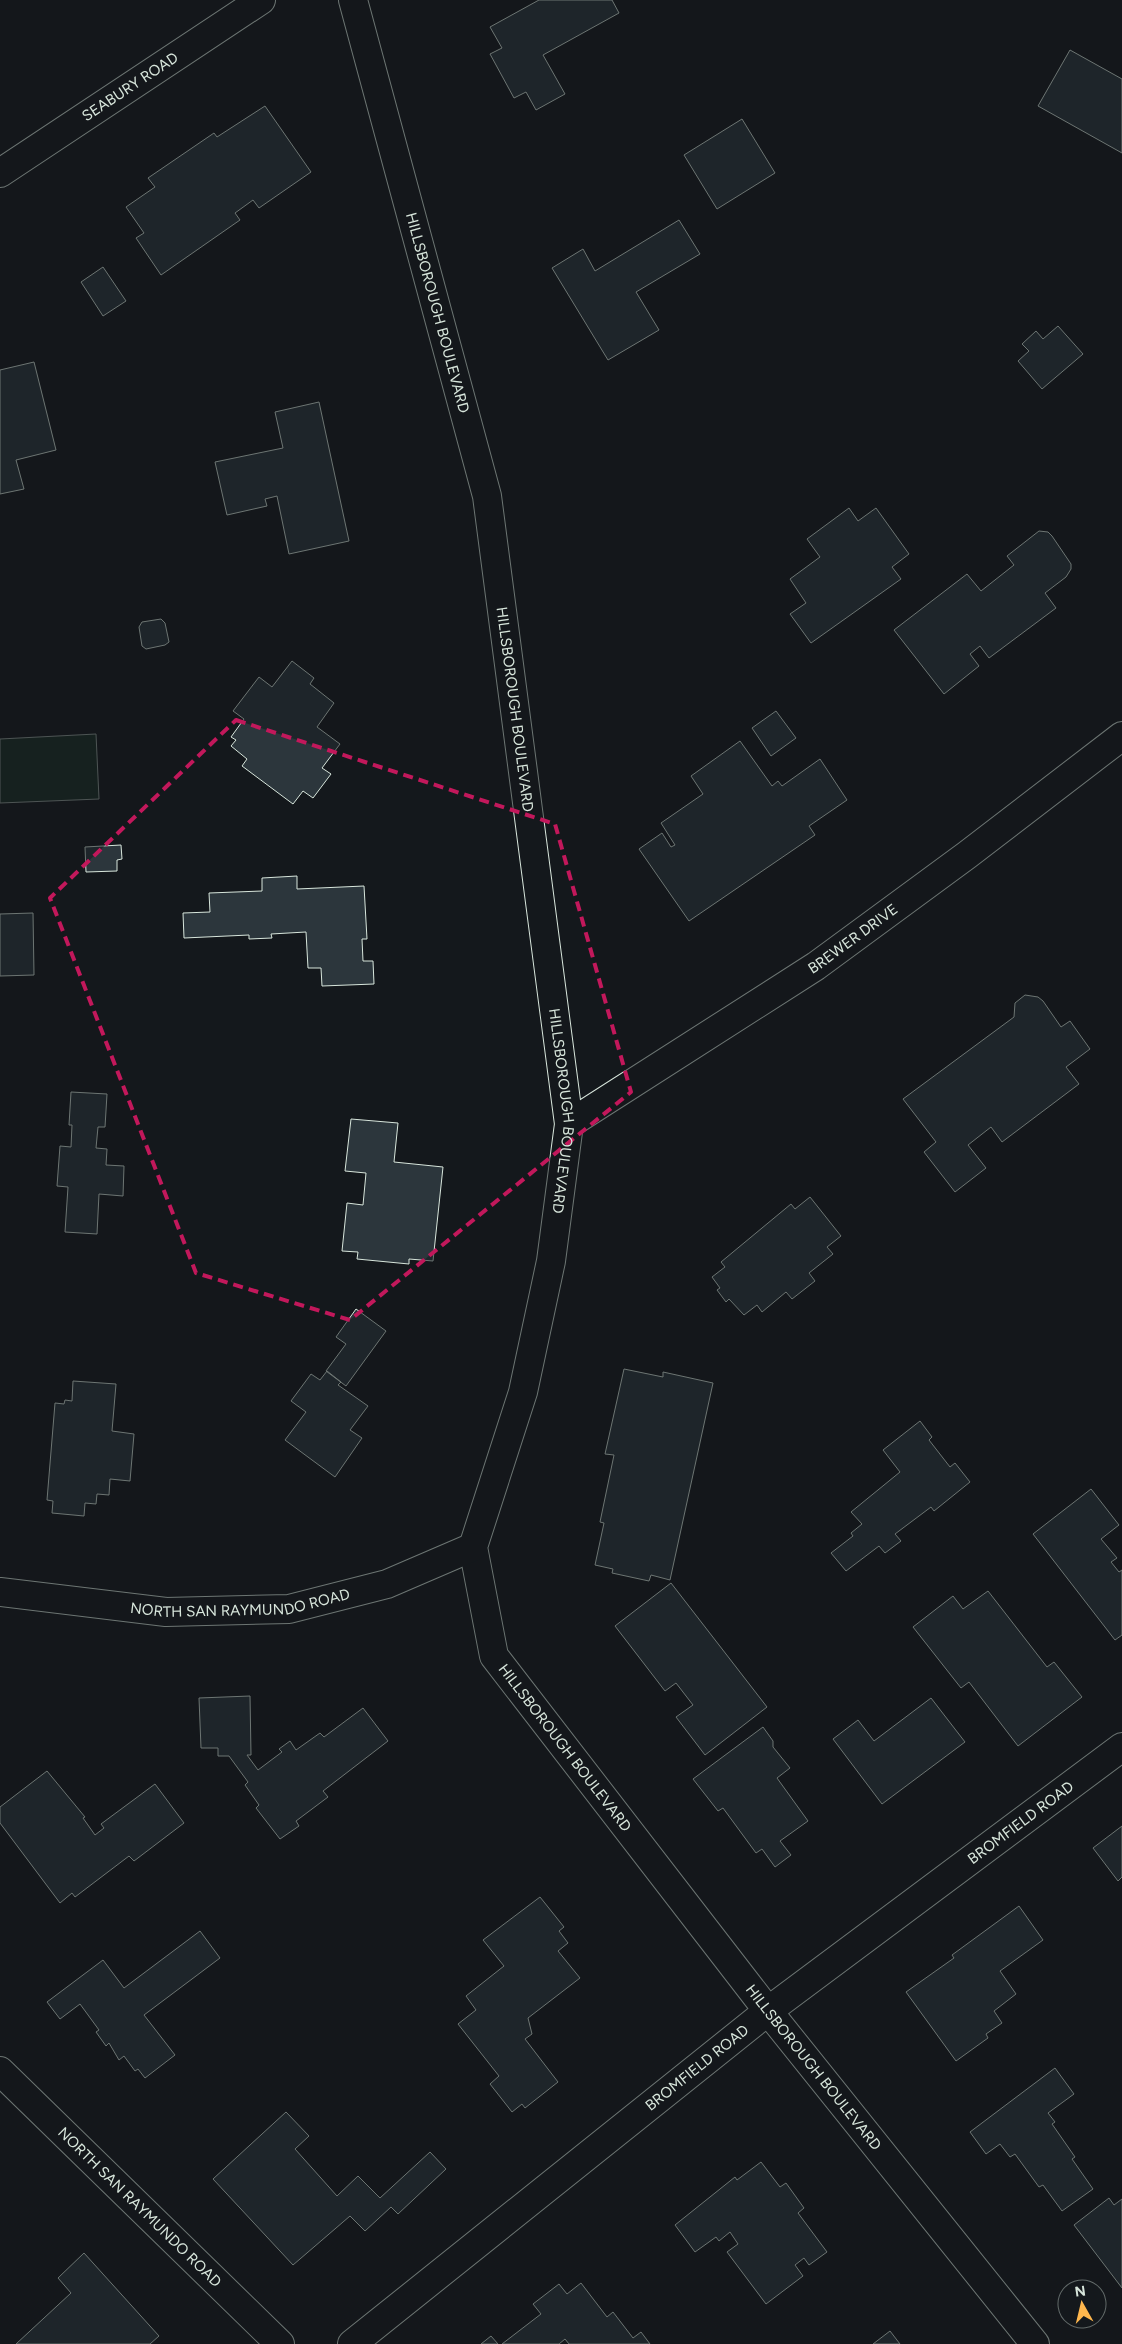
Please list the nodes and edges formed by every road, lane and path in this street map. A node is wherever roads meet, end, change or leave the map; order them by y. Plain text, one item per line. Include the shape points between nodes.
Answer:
1 (261, 0) edge
2 (353, 0) edge
3 (0, 173) edge
4 (1122, 736) edge
5 (569, 1124) junction
6 (473, 1546) junction
7 (0, 1592) edge
8 (1122, 1747) edge
9 (768, 2012) junction
10 (0, 2071) edge
11 (280, 2344) edge
12 (352, 2344) edge
13 (1034, 2344) edge

1 - 3 street, SEABURY ROAD
2 - 5 street, HILLSBOROUGH BOULEVARD via 487,496
4 - 5 street, BREWER DRIVE via 816,966
5 - 6 street, HILLSBOROUGH BOULEVARD via 551,1261 523,1392
6 - 7 street, NORTH SAN RAYMUNDO ROAD via 386,1584 289,1609 166,1612
6 - 9 street, HILLSBOROUGH BOULEVARD via 494,1656
8 - 9 street, BROMFIELD ROAD
9 - 12 street, BROMFIELD ROAD
9 - 13 street, HILLSBOROUGH BOULEVARD
10 - 11 street, NORTH SAN RAYMUNDO ROAD

